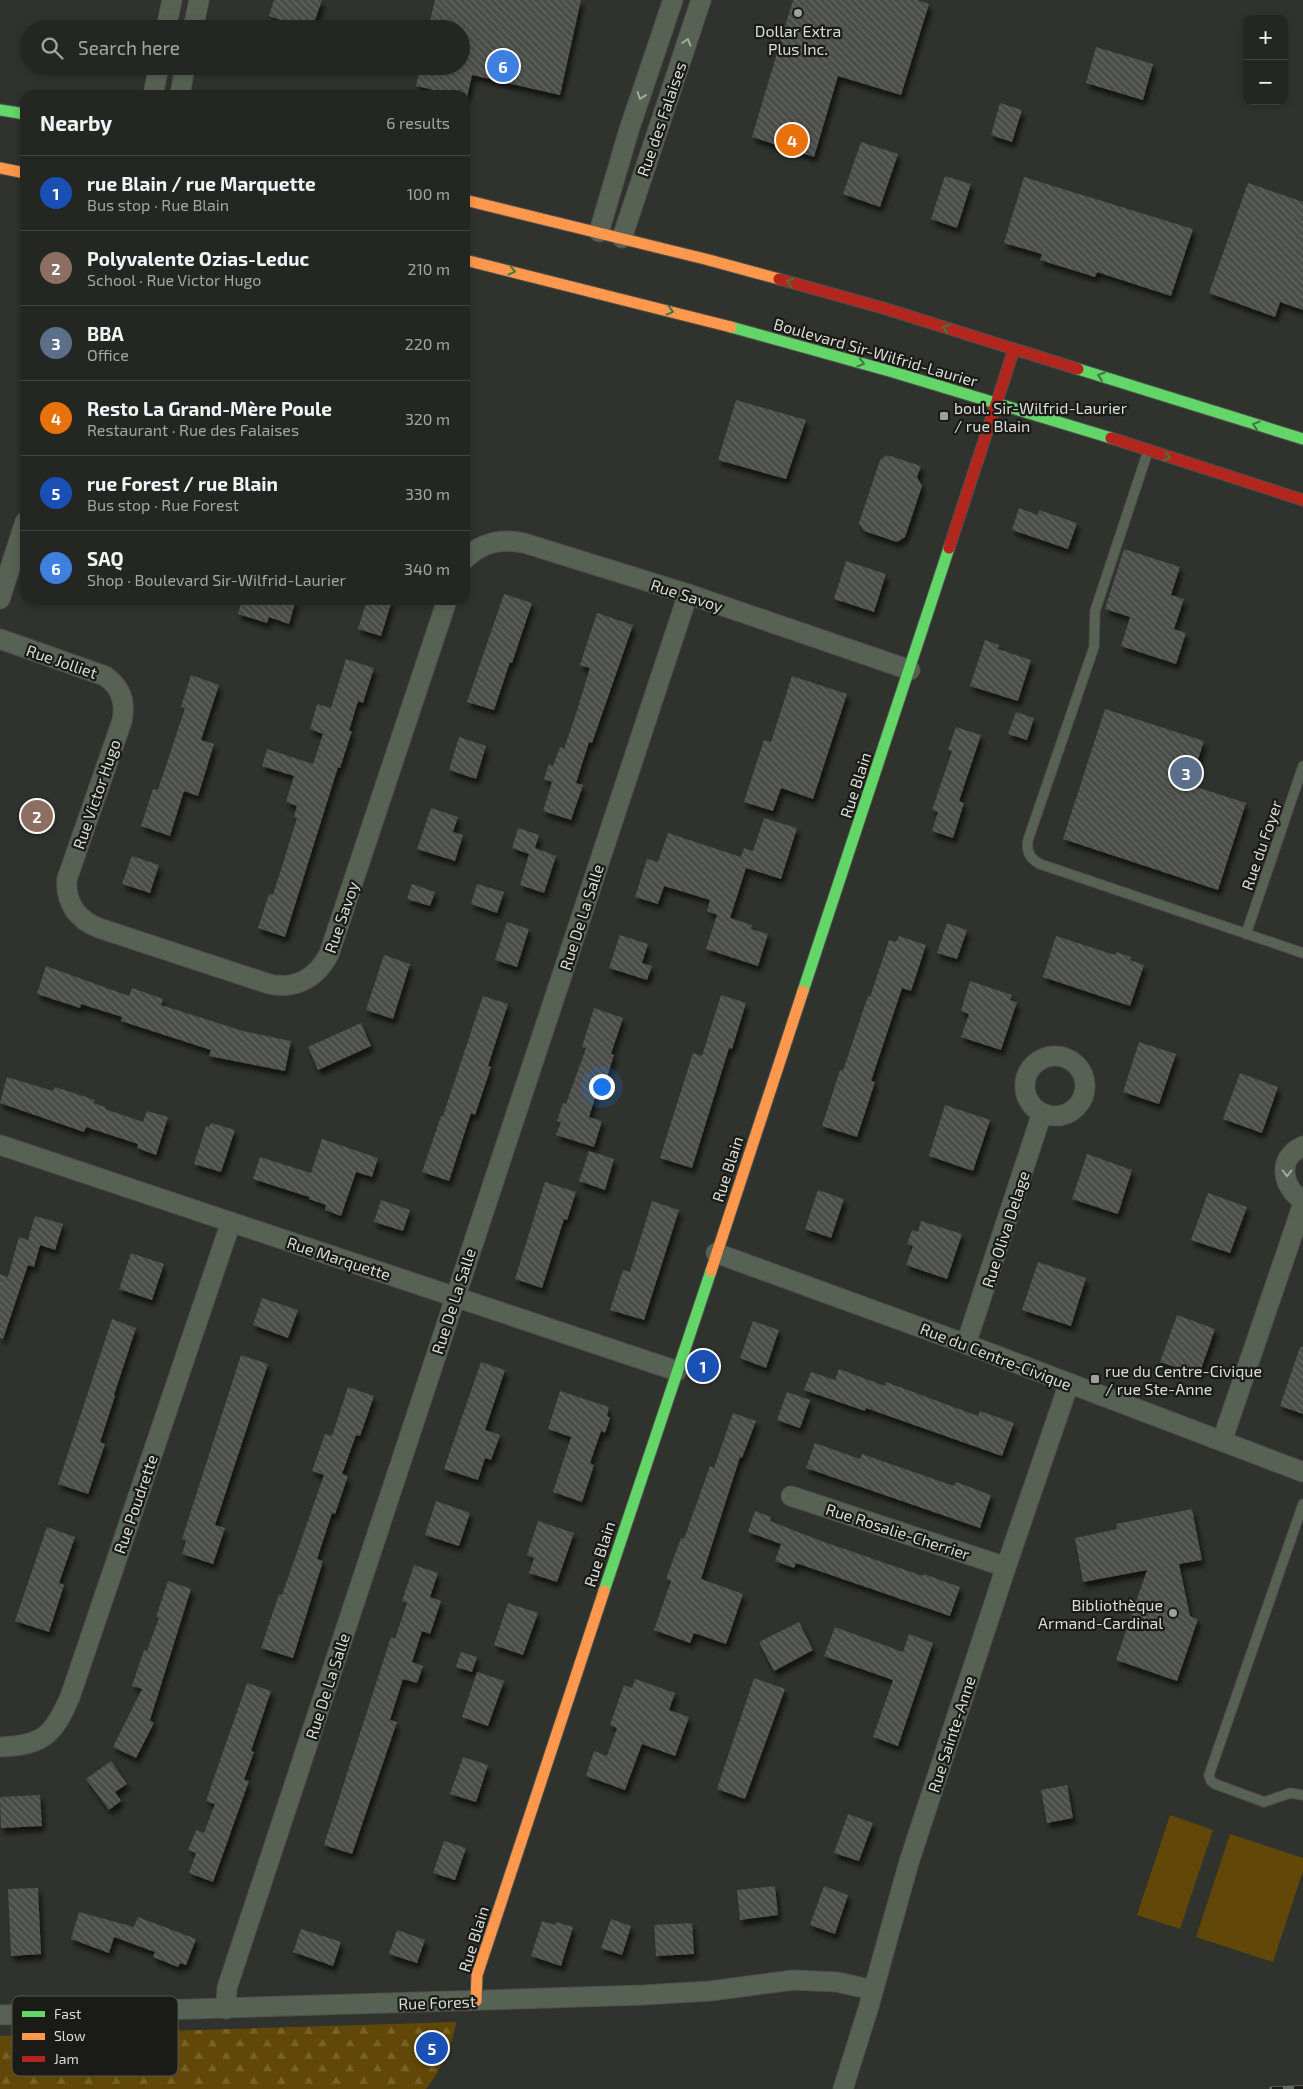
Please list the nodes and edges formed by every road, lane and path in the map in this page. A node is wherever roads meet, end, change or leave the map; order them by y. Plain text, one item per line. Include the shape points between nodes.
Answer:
1 (172, 0) edge
2 (199, 0) edge
3 (673, 0) edge
4 (701, 0) edge
5 (168, 20) edge
6 (195, 20) edge
7 (157, 75) edge
8 (184, 75) edge
9 (154, 90) edge
10 (181, 90) edge
11 (0, 110) edge
12 (20, 113) edge
13 (0, 168) edge
14 (20, 172) edge
15 (470, 201) edge
16 (599, 232) junction
17 (622, 238) junction
18 (470, 261) edge
19 (1014, 349) junction
20 (997, 404) junction
21 (1303, 439) edge
22 (1148, 451) junction
23 (1303, 500) edge
24 (20, 537) edge
25 (470, 556) edge
26 (688, 594) junction
27 (0, 599) edge
28 (445, 605) edge
29 (0, 639) edge
30 (910, 670) junction
31 (119, 689) joint
32 (1303, 766) edge
33 (1298, 795) edge
34 (69, 900) joint
35 (1246, 934) junction
36 (1303, 953) edge
37 (1042, 1113) dead end
38 (0, 1145) edge
39 (1303, 1146) edge
40 (1303, 1203) edge
41 (231, 1222) junction
42 (716, 1253) junction
43 (455, 1297) junction
44 (966, 1344) junction
45 (677, 1370) junction
46 (1069, 1383) junction
47 (1222, 1441) junction
48 (1303, 1472) edge
49 (791, 1496) dead end
50 (1303, 1504) edge
51 (1006, 1567) junction
52 (0, 1747) edge
53 (1303, 1795) edge
54 (873, 1990) junction
55 (476, 2001) junction
56 (226, 2009) junction
57 (178, 2010) edge
58 (843, 2089) edge

1 - 5 street
2 - 6 street
3 -> 16 street, Rue des Falaises via 626,139
17 -> 4 street, Rue des Falaises
7 - 9 street
8 - 10 street
11 - 12 main road
13 - 14 main road
15 - 16 main road
16 - 17 main road
19 -> 17 main road via 883,308
18 -> 20 main road, Boulevard Sir-Wilfrid-Laurier via 834,355
19 - 20 main road, Rue Blain
21 -> 19 main road
20 - 22 main road, Boulevard Sir-Wilfrid-Laurier
20 - 30 main road, Rue Blain
22 -> 23 main road, Boulevard Sir-Wilfrid-Laurier
22 - 35 lane via 1096,611 1094,647 1027,848 1033,860 1040,864
24 - 27 street
25 - 26 street, Rue Savoy via 485,545 516,541
26 - 30 street, Rue Savoy
26 - 43 street, Rue De La Salle
28 - 34 street, Rue Savoy via 331,948 322,967 311,977 291,985 259,980 91,925 76,912
29 - 31 street, Rue Jolliet via 96,672 110,679
30 - 42 main road, Rue Blain
31 - 34 street, Rue Victor Hugo via 123,714 69,872
32 - 33 lane, Rue du Foyer
33 - 35 lane, Rue du Foyer
35 - 36 lane
37 - 44 street, Rue Oliva Delage
38 - 41 street, Rue Marquette
39 -> 40 street via 1293,1152 1285,1169 1288,1188
40 - 47 street
41 - 43 street, Rue Marquette
41 - 52 street, Rue Poudrette via 70,1697 58,1722 43,1738 22,1746
42 - 44 street, Rue du Centre-Civique
42 - 45 main road, Rue Blain
43 - 45 street, Rue Marquette
43 - 56 street, Rue De La Salle via 227,1988
44 - 46 street, Rue du Centre-Civique
45 - 55 main road, Rue Blain via 477,1975
46 - 47 street, Rue du Centre-Civique
46 - 51 street, Rue Sainte-Anne
47 - 48 street, Rue du Centre-Civique
49 - 51 street, Rue Rosalie-Cherrier
50 - 53 lane via 1209,1775 1215,1784 1264,1802 1290,1793
51 - 54 street, Rue Sainte-Anne via 909,1862
54 - 55 street, Rue Forest via 837,1982 793,1980 680,1993
54 - 58 street, Rue Sainte-Anne
55 - 56 street, Rue Forest
56 - 57 street, Rue Forest

